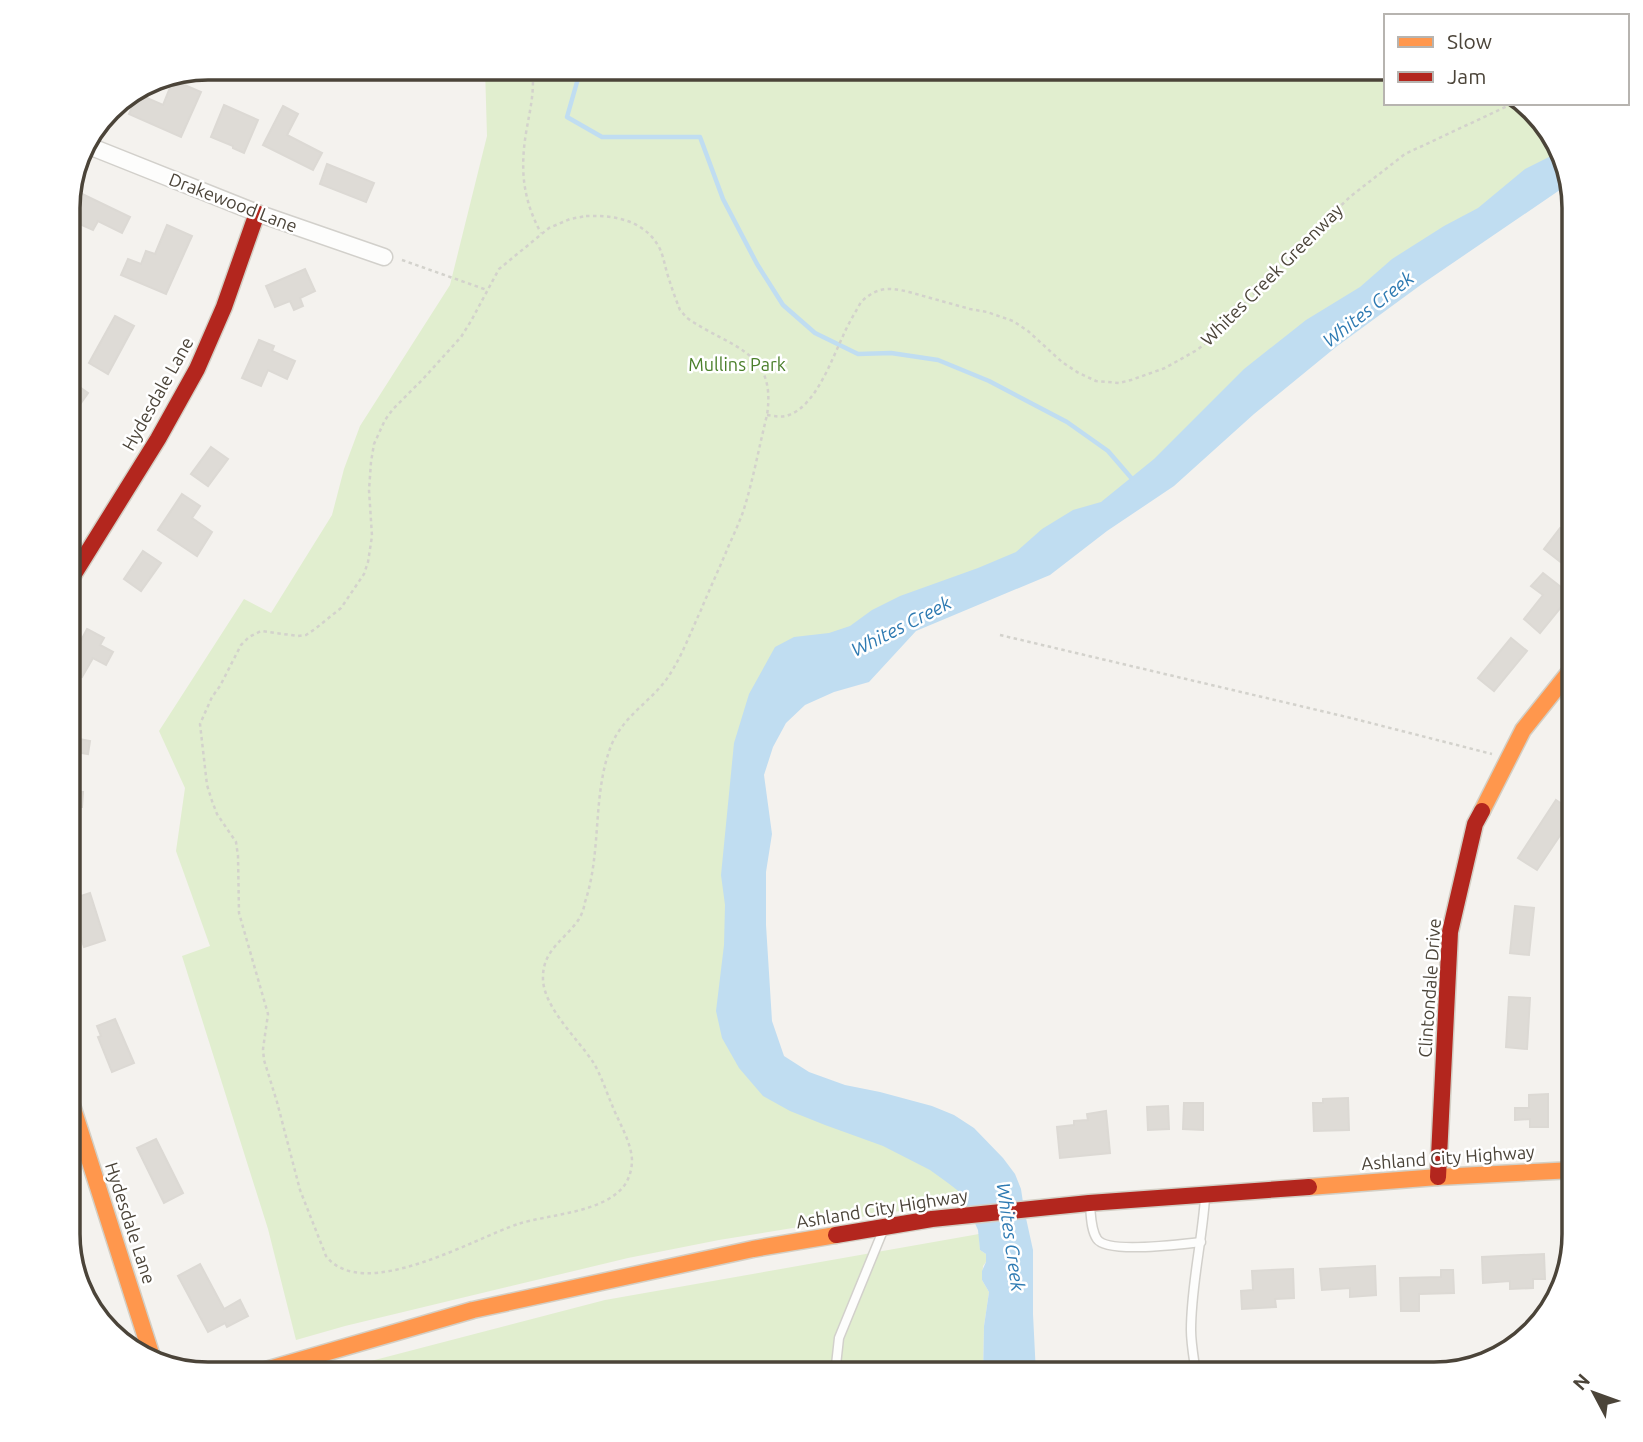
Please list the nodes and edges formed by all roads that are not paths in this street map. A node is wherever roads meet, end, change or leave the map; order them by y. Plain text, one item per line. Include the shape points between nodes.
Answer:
1 (95, 149) edge
2 (257, 213) junction
3 (384, 257) dead end
4 (81, 563) edge
5 (1562, 681) edge
6 (81, 1154) edge
7 (1562, 1171) edge
8 (1437, 1177) junction
9 (1206, 1195) junction
10 (1089, 1203) junction
11 (884, 1227) junction
12 (1201, 1242) junction
13 (148, 1346) edge
14 (293, 1362) edge
15 (836, 1362) edge
16 (1195, 1362) edge

1 - 2 street, Drakewood Lane
2 - 3 street, Drakewood Lane
2 - 4 main road, Hydesdale Lane via 197,369
5 - 8 main road, Clintondale Drive via 1523,730 1475,824 1450,932
6 - 13 main road, Hydesdale Lane
7 - 8 main road, Ashland City Highway
8 - 9 main road, Ashland City Highway
9 - 10 main road, Ashland City Highway
9 - 12 lane
10 - 11 main road, Ashland City Highway
10 - 12 lane via 1092,1226 1104,1245
11 - 14 main road, Ashland City Highway via 753,1249 472,1310
11 - 15 lane via 839,1338
12 - 16 lane via 1191,1330

